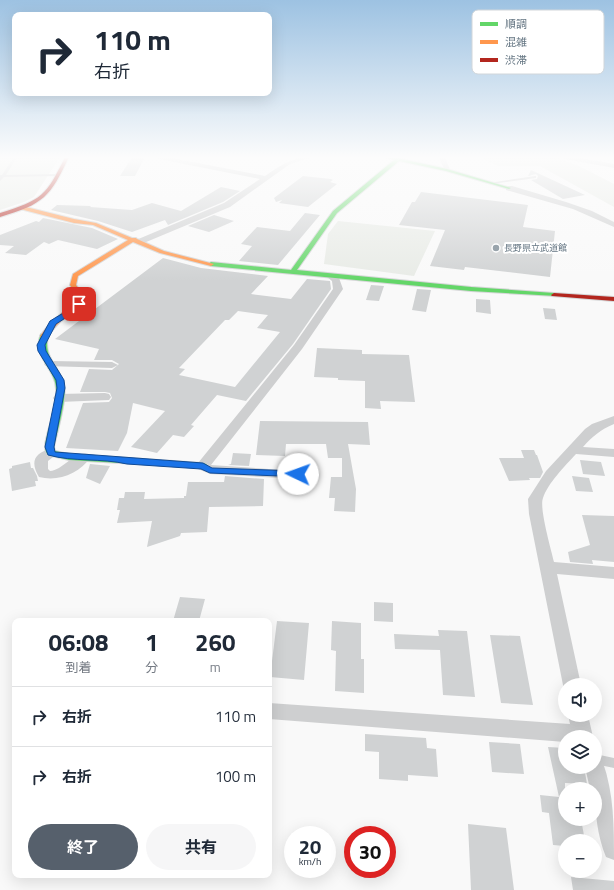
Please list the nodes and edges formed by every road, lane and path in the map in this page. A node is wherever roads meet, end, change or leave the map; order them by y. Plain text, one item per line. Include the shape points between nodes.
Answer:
1 (39, 199) edge
2 (238, 199) edge
3 (349, 199) edge
4 (550, 199) edge
5 (22, 208) junction
6 (0, 214) edge
7 (614, 225) edge
8 (136, 241) junction
9 (293, 272) junction
10 (331, 276) junction
11 (614, 299) edge
12 (50, 364) junction
13 (112, 365) dead end
14 (105, 397) dead end
15 (59, 398) junction
16 (614, 420) edge
17 (574, 450) junction
18 (51, 453) junction
19 (614, 453) edge
20 (84, 457) junction
21 (203, 466) junction
22 (298, 474) dead end
23 (548, 567) junction
24 (614, 573) edge
25 (571, 678) edge
26 (272, 711) edge
27 (558, 733) edge
28 (602, 760) edge
29 (614, 762) edge
30 (597, 774) edge
31 (614, 849) edge

1 - 5 street
2 - 8 street
3 - 9 street via 335,212
4 - 7 street via 578,208
5 - 6 street
5 - 8 street via 94,224
8 - 9 street via 162,252 210,264
8 - 12 street via 117,248 76,275 73,285 83,299 68,314 53,322 41,345
9 - 10 street
10 - 11 street
10 - 21 street via 336,280 338,288 334,295 298,347
12 - 13 street
12 - 15 street via 60,380
14 - 15 street
15 - 18 street via 49,447
16 - 17 street via 589,432 578,442
17 - 19 street
17 - 23 street via 552,474 535,499
18 - 20 street
18 - 20 street via 41,459 41,469 48,476 60,474
20 - 21 street
21 - 22 street via 210,470
23 - 24 street
23 - 25 street
26 - 27 street
28 - 29 lane
30 - 31 street

